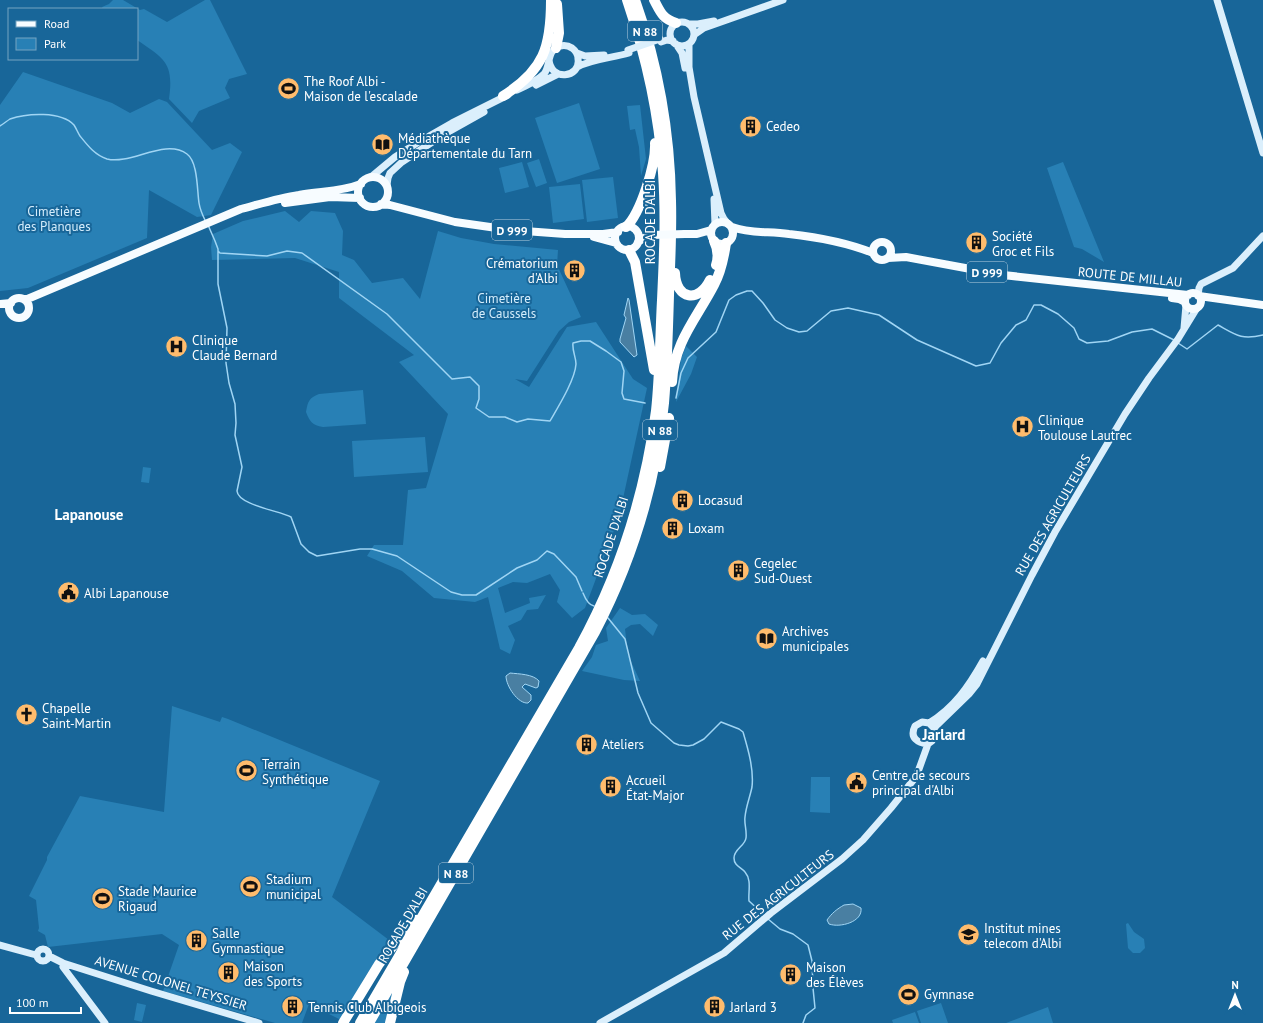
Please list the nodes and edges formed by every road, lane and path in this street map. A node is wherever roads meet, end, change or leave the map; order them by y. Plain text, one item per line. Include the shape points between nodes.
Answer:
1 (551, 0) edge
2 (556, 0) edge
3 (627, 0) edge
4 (635, 0) edge
5 (654, 0) edge
6 (772, 0) edge
7 (783, 0) edge
8 (1217, 0) edge
9 (689, 24) junction
10 (673, 27) junction
11 (694, 35) junction
12 (660, 40) junction
13 (675, 43) junction
14 (689, 44) junction
15 (556, 48) junction
16 (628, 52) junction
17 (577, 53) junction
18 (549, 59) junction
19 (577, 67) junction
20 (558, 74) junction
21 (651, 85) junction
22 (503, 96) junction
23 (1263, 153) edge
24 (372, 177) junction
25 (361, 184) junction
26 (386, 185) junction
27 (388, 196) junction
28 (361, 200) junction
29 (381, 204) junction
30 (216, 219) junction
31 (464, 223) junction
32 (730, 226) junction
33 (713, 227) junction
34 (622, 229) junction
35 (637, 232) junction
36 (753, 232) junction
37 (566, 234) junction
38 (697, 234) junction
39 (650, 235) junction
40 (1263, 236) edge
41 (713, 240) junction
42 (729, 241) junction
43 (638, 242) junction
44 (671, 242) junction
45 (616, 243) junction
46 (841, 244) junction
47 (876, 244) junction
48 (890, 246) junction
49 (629, 250) junction
50 (873, 253) junction
51 (906, 257) junction
52 (888, 258) junction
53 (1193, 300) junction
54 (27, 303) junction
55 (1, 304) edge
56 (1263, 305) edge
57 (10, 306) junction
58 (1263, 309) edge
59 (1183, 332) junction
60 (656, 410) junction
61 (606, 611) junction
62 (568, 674) junction
63 (932, 726) junction
64 (920, 743) junction
65 (928, 744) junction
66 (924, 755) junction
67 (439, 888) junction
68 (0, 945) edge
69 (36, 955) junction
70 (409, 955) junction
71 (47, 958) junction
72 (64, 967) junction
73 (75, 967) junction
74 (612, 1016) junction
75 (105, 1023) edge
76 (260, 1023) edge
77 (343, 1023) edge
78 (360, 1023) edge
79 (369, 1023) edge
80 (390, 1023) edge
81 (593, 1023) edge
82 (600, 1023) edge

1 - 22 highway via 549,36 543,57 530,76
2 - 15 highway via 559,33
3 - 21 highway, ROCADE D'ALBI / N 88
4 - 44 highway, ROCADE D'ALBI / N 88 via 650,50 665,123 670,173
5 - 10 highway via 661,15
6 - 9 main road via 710,22
7 - 11 main road via 704,28
8 - 23 main road
9 - 10 main road via 683,21
9 - 11 main road
10 - 12 main road
10 - 13 main road via 670,36
11 - 14 main road
12 - 13 main road
12 - 16 main road
13 - 14 main road via 683,46
13 - 33 main road via 682,53 712,186
14 - 32 main road via 689,67 700,124 721,213
15 - 17 main road via 569,46
15 - 18 main road
16 - 17 main road via 595,56
16 - 19 main road
17 - 19 main road
18 - 20 main road via 551,68
18 - 22 main road via 540,78
19 - 20 main road via 570,74
20 - 26 main road via 477,115 420,149 394,168
21 - 34 highway via 649,95 655,145 653,167 633,219
21 - 60 highway, ROCADE D'ALBI / N 88 via 661,151 665,213
22 - 24 main road via 417,143 395,157
24 - 25 main road
24 - 26 main road via 380,179
25 - 28 main road via 358,193
25 - 30 main road via 352,188 268,201
26 - 27 main road
27 - 29 main road
27 - 31 main road, D 999 via 397,202
28 - 29 main road via 373,206
28 - 30 main road via 302,200
29 - 31 main road, D 999
30 - 54 main road
31 - 37 main road, D 999
32 - 33 main road via 723,222
32 - 36 main road
32 - 42 main road via 733,234
33 - 38 main road
33 - 41 main road
34 - 35 main road via 633,228
34 - 37 main road, D 999 via 603,234
34 - 45 main road via 616,237
35 - 39 main road
35 - 43 main road
36 - 42 main road
36 - 46 main road via 790,234
37 - 45 main road, D 999
38 - 39 main road, bridge
38 - 41 main road
39 - 43 main road
40 - 53 main road via 1243,258 1199,281
41 - 42 main road via 718,244
41 - 44 highway via 718,255 712,275 704,290 693,296 677,288 674,249
42 - 61 highway via 715,283 676,354 668,426 655,489 628,570
43 - 49 main road
44 - 61 highway, ROCADE D'ALBI / N 88 via 664,402 654,468 624,569
45 - 49 main road via 621,248
46 - 47 main road
46 - 50 main road
47 - 48 main road via 885,242
47 - 50 main road
48 - 51 main road, ROUTE DE MILLAU / D 999
48 - 52 main road
49 - 60 highway via 635,262 653,357
50 - 52 main road via 879,259
51 - 52 main road, ROUTE DE MILLAU / D 999
51 - 53 main road, ROUTE DE MILLAU / D 999 via 1003,275
53 - 56 main road, ROUTE DE MILLAU / D 999
53 - 58 main road, ROUTE DE MILLAU / D 999
53 - 59 main road
53 - 59 main road via 1186,312
54 - 57 main road via 19,298 13,300
54 - 57 main road via 27,314 20,318 14,316
55 - 57 main road
59 - 63 main road, RUE DES AGRICULTEURS via 1122,420 1050,540 977,684 965,698
60 - 62 highway, ROCADE D'ALBI / N 88 via 650,446 621,556
61 - 62 highway, ROCADE D'ALBI / N 88
62 - 67 highway, ROCADE D'ALBI / N 88
62 - 70 highway, ROCADE D'ALBI / N 88
63 - 64 main road, RUE DES AGRICULTEURS via 922,722 913,730 915,740
63 - 65 main road, RUE DES AGRICULTEURS via 934,738
64 - 65 main road
64 - 66 main road, RUE DES AGRICULTEURS
65 - 66 main road, RUE DES AGRICULTEURS
66 - 74 main road, RUE DES AGRICULTEURS via 915,778 863,840 842,859 720,955
67 - 77 highway via 431,894 379,964
67 - 78 highway, ROCADE D'ALBI / N 88
68 - 69 main road
69 - 71 main road via 39,960
69 - 71 main road via 42,949 47,951
70 - 79 highway, ROCADE D'ALBI / N 88
70 - 80 highway
71 - 72 main road, AVENUE COLONEL TEYSSIER
71 - 73 main road, AVENUE COLONEL TEYSSIER
72 - 73 main road, AVENUE COLONEL TEYSSIER
72 - 75 main road
73 - 76 main road, AVENUE COLONEL TEYSSIER
74 - 81 main road, RUE DES AGRICULTEURS
74 - 82 main road, RUE DES AGRICULTEURS

